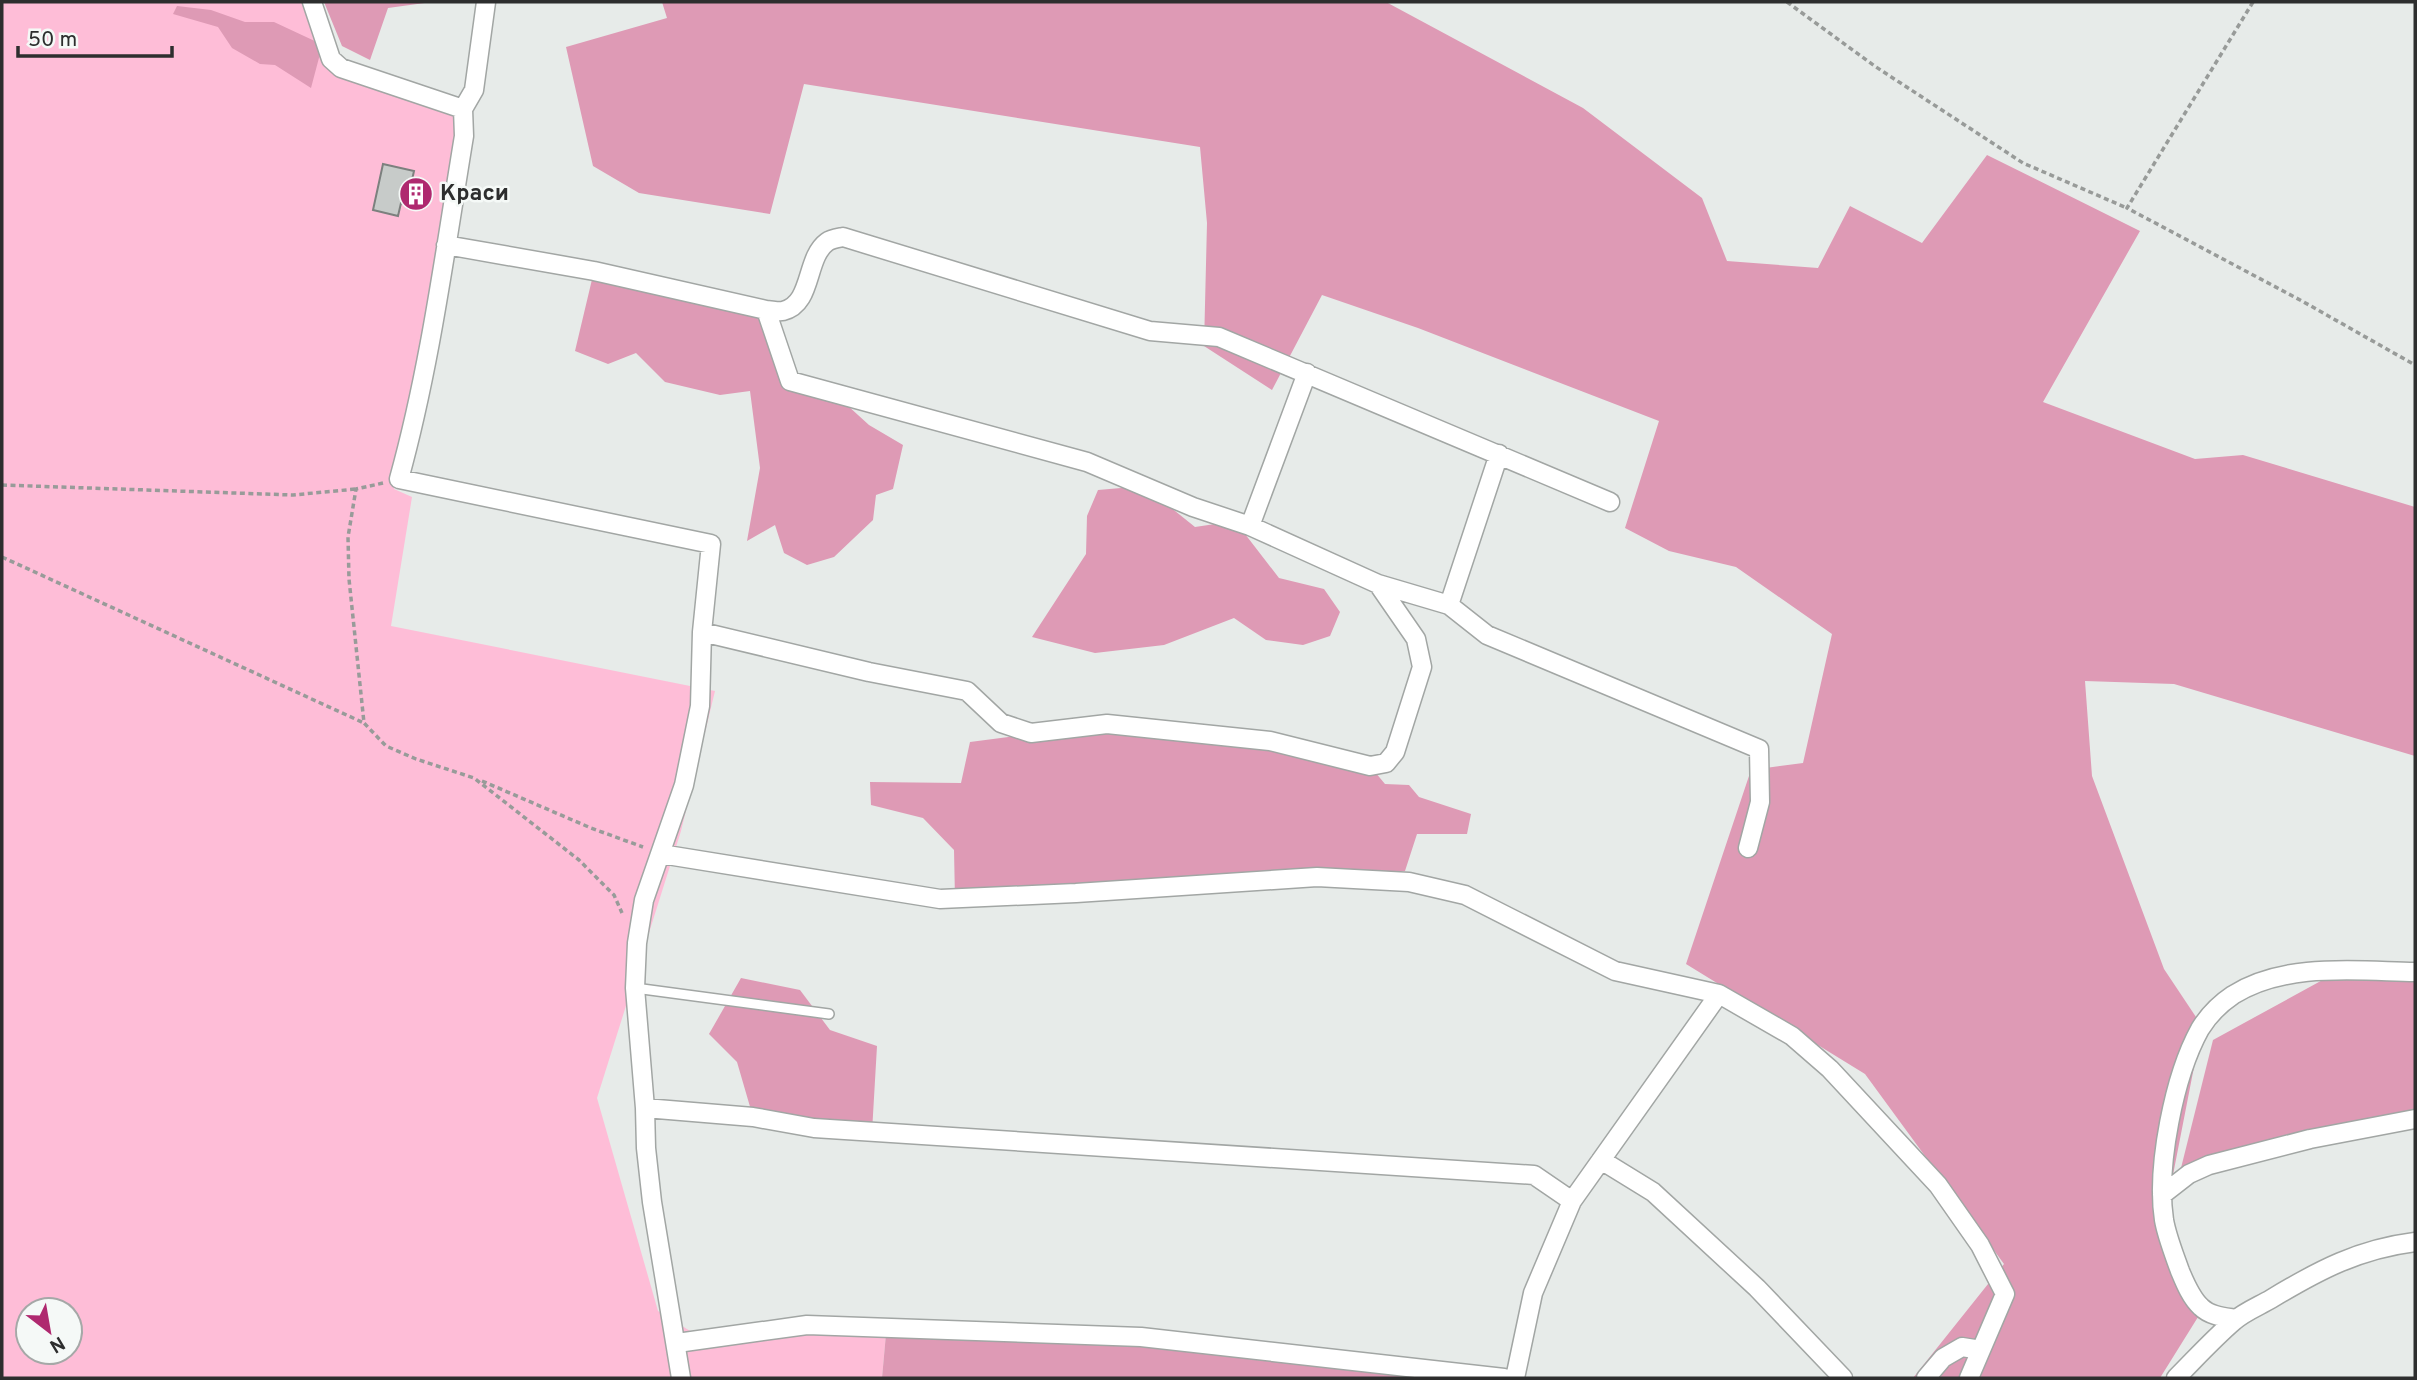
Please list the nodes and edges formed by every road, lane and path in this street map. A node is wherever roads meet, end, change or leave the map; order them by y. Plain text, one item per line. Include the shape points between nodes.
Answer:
1 (312, 2) edge
2 (486, 2) edge
3 (1787, 2) edge
4 (2253, 2) edge
5 (463, 109) junction
6 (2127, 208) junction
7 (446, 245) junction
8 (766, 310) junction
9 (2415, 365) edge
10 (1307, 373) junction
11 (1499, 454) junction
12 (399, 479) junction
13 (2, 485) edge
14 (356, 489) junction
15 (1610, 502) dead end
16 (1250, 526) junction
17 (2, 557) edge
18 (1378, 584) junction
19 (1449, 605) junction
20 (702, 632) junction
21 (364, 723) junction
22 (474, 778) junction
23 (1748, 848) dead end
24 (661, 854) junction
25 (637, 943) junction
26 (2415, 972) edge
27 (635, 988) junction
28 (1719, 994) junction
29 (829, 1014) dead end
30 (646, 1108) junction
31 (2415, 1119) edge
32 (1601, 1160) junction
33 (2162, 1195) junction
34 (1572, 1201) junction
35 (2415, 1242) edge
36 (2236, 1320) junction
37 (677, 1343) junction
38 (1981, 1350) junction
39 (681, 1378) edge
40 (1504, 1378) edge
41 (1515, 1378) edge
42 (1843, 1378) edge
43 (1926, 1378) edge
44 (1969, 1378) edge
45 (2176, 1378) edge

1 - 5 street via 331,59 341,68
2 - 5 street via 474,90
3 - 6 path via 1876,67 2023,163
4 - 6 path
5 - 7 street via 464,136
6 - 9 path
7 - 8 street via 594,271
7 - 12 street via 414,426
8 - 10 street via 783,311 795,304 817,254 828,241 843,237 1150,331 1219,337
8 - 16 street via 790,381 1087,462
10 - 11 street
10 - 16 street
11 - 15 street
11 - 19 street
12 - 14 path
12 - 20 street via 711,544
13 - 14 path via 293,495
14 - 21 path via 348,537 349,579
16 - 18 street
17 - 21 path
18 - 19 street
18 - 20 street via 1416,639 1422,667 1395,752 1386,764 1370,766 1270,741 1107,724 1031,733 1001,723 967,691
19 - 23 street via 1487,635 1759,749 1760,802
20 - 24 street via 700,706 684,785
21 - 22 path via 386,746
22 - 24 path
22 - 25 path via 579,860 614,895
24 - 25 street via 644,900
24 - 28 street via 940,899 1317,877 1409,882 1465,895 1615,971
25 - 27 street
26 - 33 street via 2292,975 2248,986 2223,1003 2202,1026 2186,1063 2166,1145
27 - 29 lane
27 - 30 street
28 - 32 street
28 - 38 street via 1792,1036 1830,1069 1938,1185 1980,1245 2005,1294
30 - 34 street via 753,1117 814,1128 1534,1175
30 - 37 street via 652,1202
31 - 33 street via 2321,1136 2209,1165
32 - 34 street
32 - 42 street via 1653,1192 1757,1288
33 - 36 street via 2170,1244 2194,1299 2212,1314
34 - 41 street via 1533,1293
35 - 36 street via 2389,1245 2328,1265
36 - 45 street
37 - 39 street
37 - 40 street via 807,1325 1141,1337
38 - 43 street via 1962,1347 1943,1358
38 - 44 street

